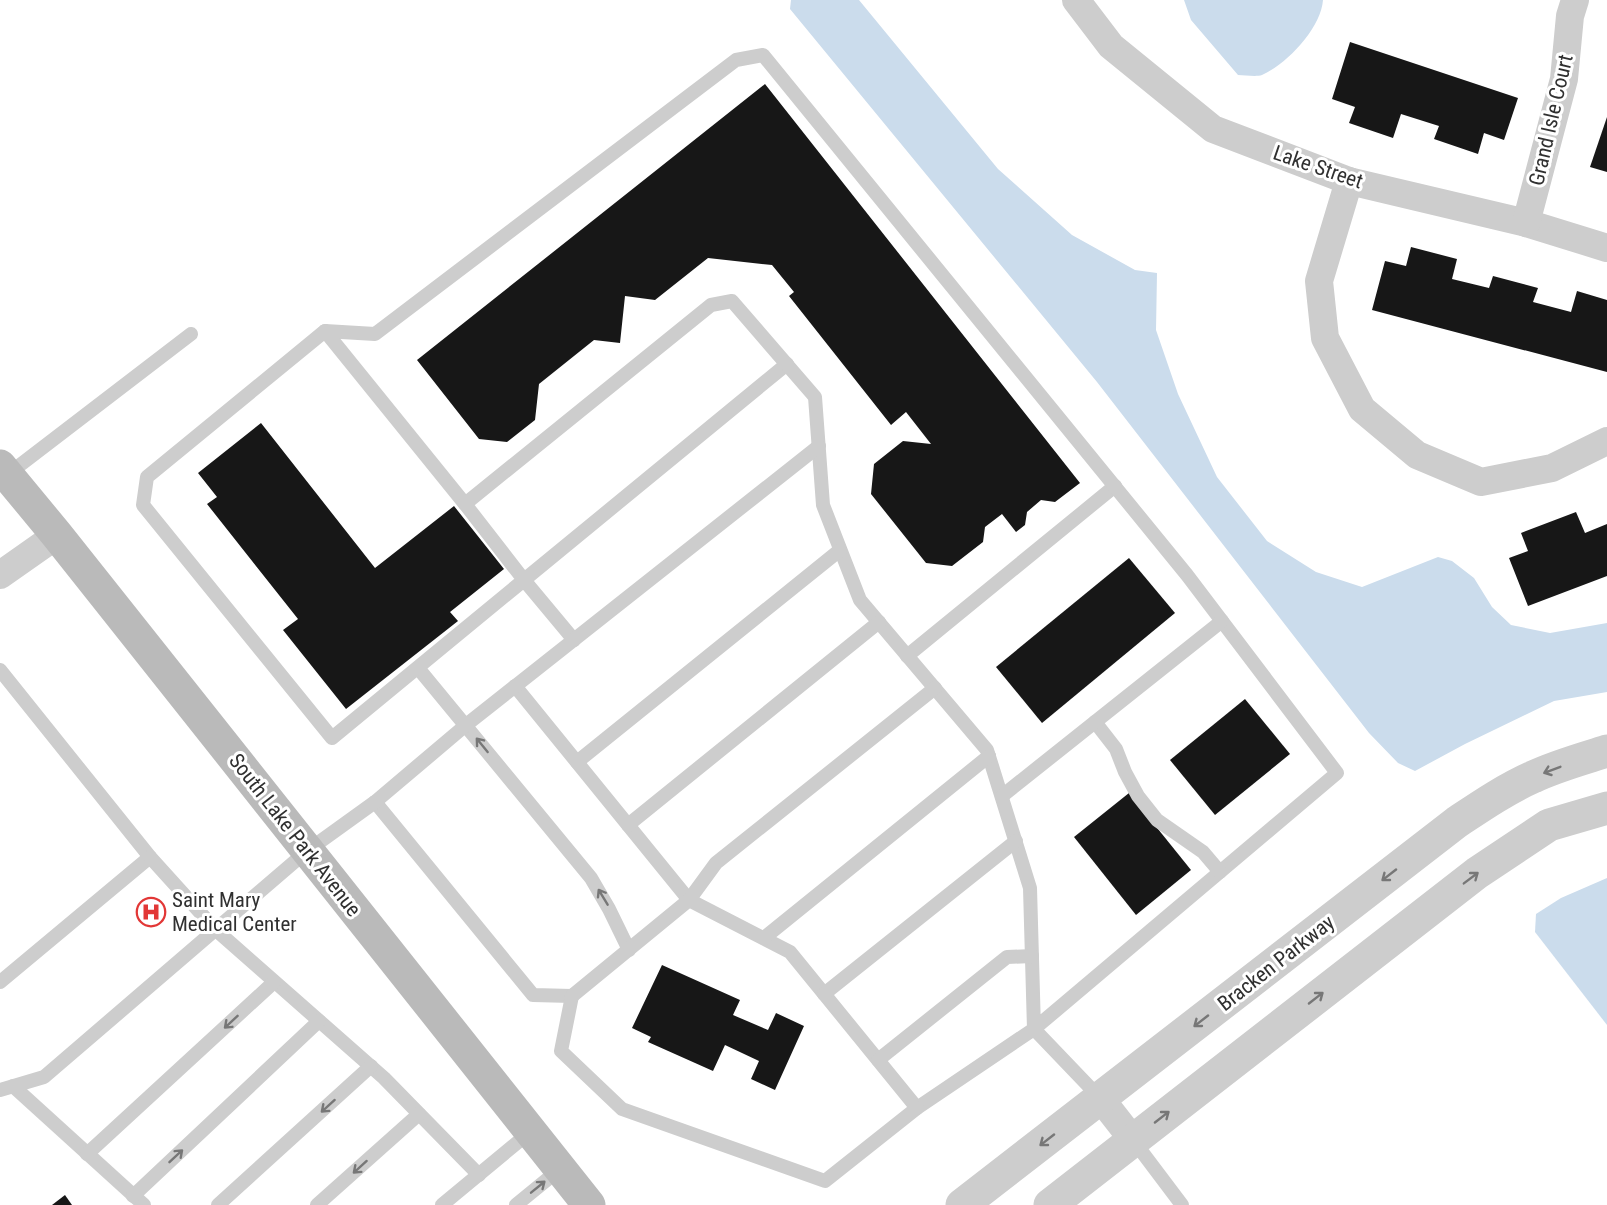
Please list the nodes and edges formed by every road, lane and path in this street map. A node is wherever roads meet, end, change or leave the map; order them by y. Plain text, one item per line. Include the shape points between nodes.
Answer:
1 (1076, 0) edge
2 (1566, 6) edge
3 (1349, 181) junction
4 (1527, 223) junction
5 (1607, 248) edge
6 (325, 331) junction
7 (191, 334) dead end
8 (787, 364) junction
9 (1607, 441) edge
10 (819, 446) junction
11 (4, 471) edge
12 (1115, 486) junction
13 (465, 504) junction
14 (57, 535) junction
15 (840, 550) junction
16 (0, 575) edge
17 (524, 580) junction
18 (1222, 621) junction
19 (879, 622) junction
20 (574, 640) junction
21 (908, 656) junction
22 (418, 668) junction
23 (0, 670) edge
24 (515, 686) junction
25 (935, 688) junction
26 (1095, 722) junction
27 (466, 725) junction
28 (1607, 752) edge
29 (989, 756) junction
30 (577, 762) junction
31 (1002, 796) junction
32 (375, 802) junction
33 (1607, 808) edge
34 (628, 825) junction
35 (1016, 841) junction
36 (307, 851) junction
37 (150, 857) junction
38 (1220, 872) junction
39 (689, 900) junction
40 (216, 930) junction
41 (764, 938) junction
42 (629, 950) junction
43 (1032, 956) junction
44 (0, 982) edge
45 (274, 982) junction
46 (824, 994) junction
47 (572, 996) junction
48 (319, 1021) junction
49 (1034, 1029) junction
50 (878, 1060) junction
51 (371, 1066) junction
52 (7, 1088) edge
53 (1101, 1099) junction
54 (916, 1108) junction
55 (419, 1114) junction
56 (530, 1132) junction
57 (1133, 1140) junction
58 (87, 1154) junction
59 (560, 1169) junction
60 (479, 1175) junction
61 (139, 1200) edge
62 (218, 1205) edge
63 (317, 1205) edge
64 (442, 1205) edge
65 (516, 1205) edge
66 (589, 1205) edge
67 (962, 1205) edge
68 (1050, 1205) edge
69 (1182, 1205) edge

1 - 3 street, Lake Street via 1112,46 1214,129
2 - 4 street, Grand Isle Court via 1564,79
3 - 4 street, Lake Street
3 - 9 street via 1319,281 1324,338 1362,409 1417,455 1480,482 1552,468
4 - 5 street, Lake Street
6 - 12 lane via 375,334 736,60 764,55
6 - 13 lane
6 - 22 lane via 147,477 143,505 332,738
7 - 11 lane
8 - 10 lane via 815,397
8 - 13 lane via 732,301 711,305
8 - 17 lane
10 - 15 lane via 823,505
10 - 20 lane
11 - 14 main road, South Lake Park Avenue
12 - 18 lane
12 - 21 lane
13 - 17 lane
14 - 16 street
14 - 36 main road, South Lake Park Avenue
15 - 19 lane via 860,600
15 - 30 lane
17 - 20 lane
17 - 22 lane
18 - 26 lane
18 - 38 lane via 1337,773
19 - 21 lane
19 - 34 lane
20 - 24 lane
21 - 25 lane
22 - 27 lane
23 - 37 lane
24 - 27 lane
24 - 30 lane
25 - 29 lane
25 - 39 lane via 716,863
26 - 31 lane
26 - 38 lane via 1116,749 1138,796 1156,820 1203,852
27 - 32 lane
42 -> 27 lane via 591,878
28 -> 53 street, Bracken Parkway via 1532,777 1457,822
29 - 31 lane
29 - 41 lane
30 - 34 lane
31 - 35 lane
32 - 36 lane
32 - 47 lane via 533,995
57 -> 33 street via 1477,873 1549,825
34 - 39 lane
35 - 43 lane via 1030,888
35 - 46 lane
36 - 40 lane
36 - 56 main road, South Lake Park Avenue
37 - 40 lane
37 - 44 lane
38 - 49 lane
39 - 41 lane
39 - 42 lane
40 - 45 lane
40 - 52 lane via 44,1077
41 - 46 lane via 790,952
42 - 47 lane
43 - 49 lane
43 - 50 lane via 1007,957
45 - 48 lane
45 -> 58 lane
46 - 50 lane
47 - 54 lane via 561,1050 622,1109 825,1181
48 - 51 lane
61 -> 48 lane
49 - 53 lane
49 - 54 lane
50 - 54 lane
51 - 55 lane
51 -> 62 lane
52 - 58 lane
53 - 57 street
53 -> 67 street, Bracken Parkway
55 - 60 lane
55 -> 63 lane
56 - 59 main road, South Lake Park Avenue
56 - 60 lane
57 - 68 street
57 - 69 lane
58 - 61 lane
65 -> 59 lane
59 - 66 main road, South Lake Park Avenue
60 - 64 lane

